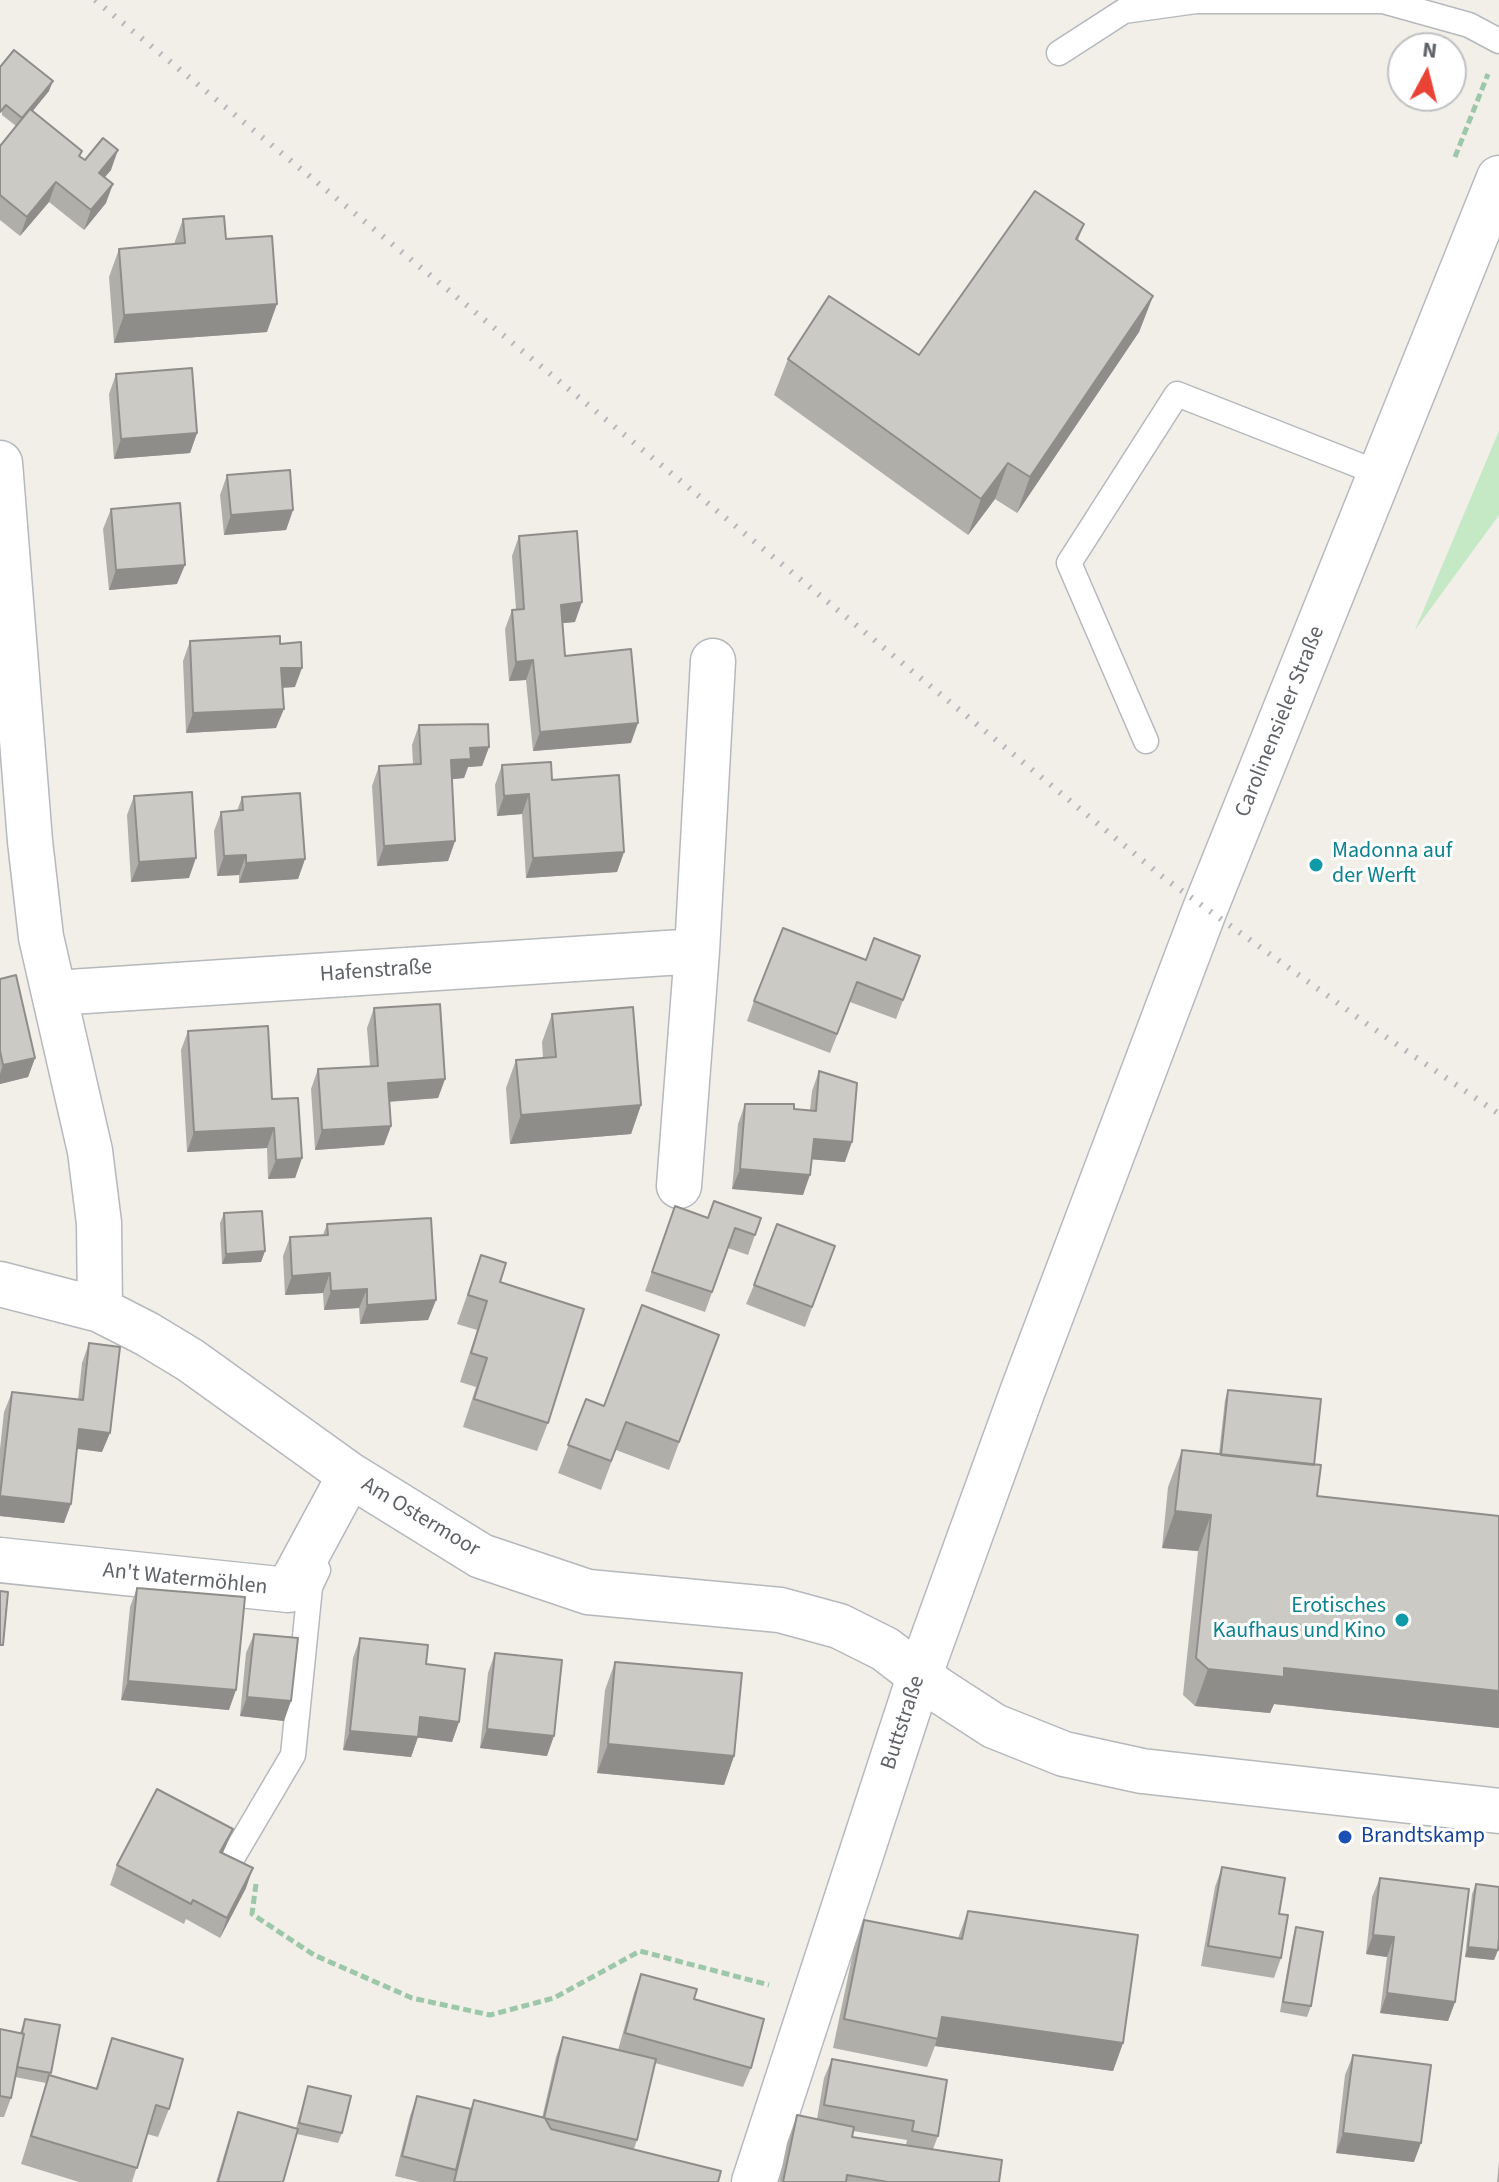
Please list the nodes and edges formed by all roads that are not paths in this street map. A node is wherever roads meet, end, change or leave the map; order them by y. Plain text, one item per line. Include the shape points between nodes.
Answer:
1 (1499, 41) edge
2 (1059, 53) dead end
3 (1499, 178) edge
4 (0, 463) edge
5 (1381, 474) junction
6 (713, 661) dead end
7 (1146, 741) dead end
8 (697, 951) junction
9 (55, 993) junction
10 (679, 1186) dead end
11 (1070, 1269) joint
12 (0, 1284) edge
13 (100, 1310) junction
14 (355, 1478) junction
15 (0, 1560) edge
16 (920, 1674) junction
17 (1499, 1811) edge
18 (234, 1855) edge
19 (754, 2182) edge

1 - 2 lane via 1469,25 1383,1 1196,1 1124,11
3 - 5 street, Carolinensieler Straße
4 - 9 street via 30,841 41,937
5 - 7 lane via 1177,394 1069,563
5 - 11 street, Carolinensieler Straße via 1205,909
6 - 8 street
8 - 9 street, Hafenstraße
8 - 10 street
9 - 13 street via 90,1151 99,1223
11 - 16 street, Buttstraße
12 - 13 street, Am Ostermoor
13 - 14 street, Am Ostermoor via 190,1360
14 - 15 street, An't Watermöhlen via 288,1590
14 - 16 street, Am Ostermoor via 481,1556 588,1592 780,1610 839,1626
14 - 18 lane via 310,1587 293,1755
16 - 17 street via 994,1726 1064,1754 1142,1771
16 - 19 street, Buttstraße

